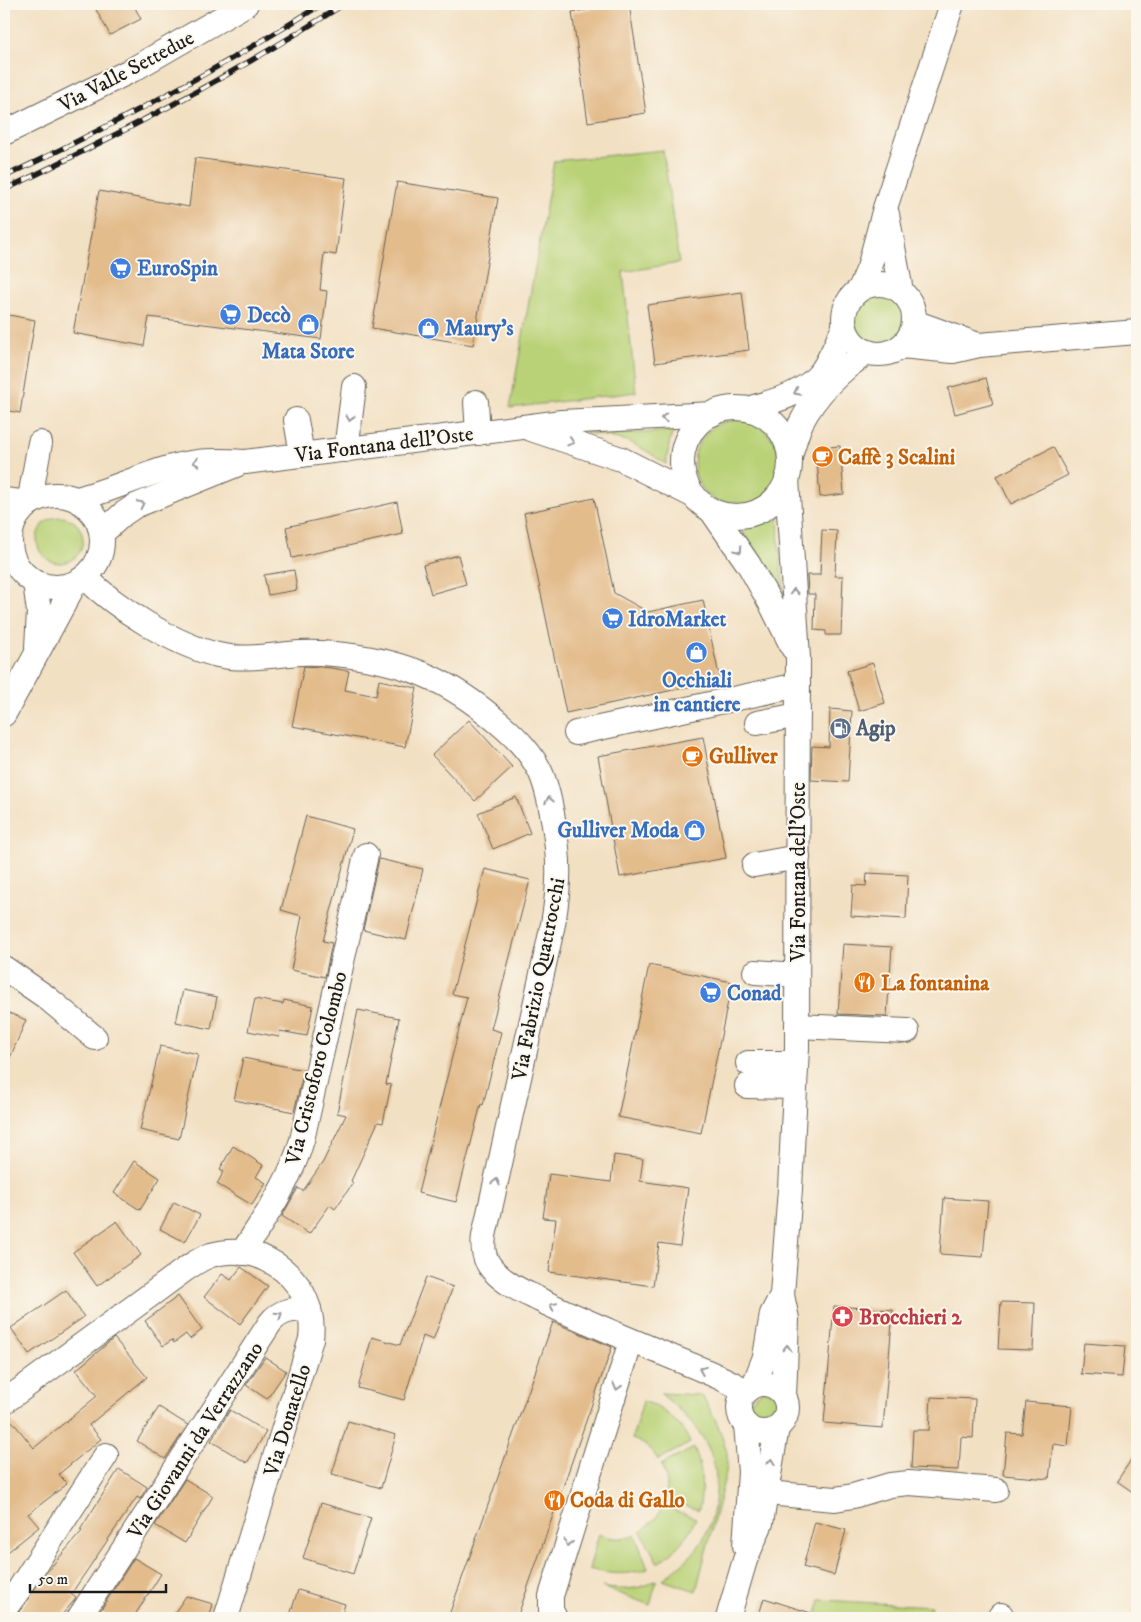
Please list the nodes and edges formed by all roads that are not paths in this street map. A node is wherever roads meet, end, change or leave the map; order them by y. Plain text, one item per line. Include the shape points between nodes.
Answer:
1 (246, 4) edge
2 (952, 4) edge
3 (4, 133) edge
4 (886, 208) junction
5 (860, 289) junction
6 (901, 291) junction
7 (914, 322) junction
8 (845, 326) junction
9 (1137, 332) edge
10 (979, 345) junction
11 (901, 346) junction
12 (868, 352) junction
13 (354, 387) dead end
14 (476, 402) dead end
15 (747, 409) junction
16 (712, 414) junction
17 (296, 420) dead end
18 (524, 427) junction
19 (478, 433) junction
20 (40, 444) dead end
21 (346, 450) junction
22 (302, 455) junction
23 (244, 462) junction
24 (789, 468) junction
25 (35, 493) junction
26 (77, 499) junction
27 (4, 500) edge
28 (702, 503) junction
29 (102, 532) junction
30 (19, 570) edge
31 (80, 580) junction
32 (37, 652) junction
33 (798, 658) junction
34 (798, 684) junction
35 (4, 714) edge
36 (798, 715) junction
37 (757, 722) dead end
38 (576, 733) dead end
39 (366, 855) dead end
40 (798, 857) junction
41 (754, 865) dead end
42 (4, 968) edge
43 (755, 972) dead end
44 (797, 975) junction
45 (796, 1026) junction
46 (907, 1031) dead end
47 (95, 1038) dead end
48 (796, 1063) junction
49 (795, 1087) junction
50 (242, 1253) junction
51 (782, 1294) junction
52 (309, 1309) junction
53 (632, 1341) junction
54 (750, 1388) junction
55 (784, 1396) junction
56 (4, 1402) edge
57 (746, 1425) junction
58 (777, 1427) junction
59 (106, 1455) dead end
60 (996, 1490) dead end
61 (766, 1492) junction
62 (746, 1560) junction
63 (4, 1610) edge
64 (79, 1618) edge
65 (226, 1618) edge
66 (555, 1618) edge
67 (728, 1618) edge

1 - 3 street, Via Valle Settedue via 132,70
2 - 4 street
4 - 5 street
4 - 6 street
5 - 6 street via 881,283
5 - 8 street via 847,305
6 - 7 street via 909,299
7 - 10 street
7 - 11 street via 912,331
8 - 12 street via 849,337
8 -> 15 street via 826,366 812,383 792,395
9 - 10 street
10 - 11 street via 953,351
11 - 12 street via 885,353
12 - 24 street via 818,396 801,423
13 -> 21 street
14 - 19 street
15 - 16 street via 729,409
15 - 24 street via 763,415 776,426 786,441
16 -> 18 street, Via Fontana dell'Oste
16 - 28 street via 699,423 683,451 682,467 686,482
17 - 22 street
18 - 19 street, Via Fontana dell'Oste
18 -> 28 street, Via Fontana dell'Oste via 621,459
19 - 21 street, Via Fontana dell'Oste
20 - 25 street
21 - 22 street, Via Fontana dell'Oste
22 - 23 street, Via Fontana dell'Oste
23 -> 26 street, Via Fontana dell'Oste via 218,460 188,464
29 -> 23 street, Via Fontana dell'Oste via 135,506
24 - 28 street via 779,495 765,508 748,515 729,516
33 -> 24 street, Via Fontana dell'Oste
25 - 26 street via 61,494
25 - 27 street
25 - 30 street via 12,527 12,556
26 - 29 street via 98,519
28 -> 33 street, Via Fontana dell'Oste via 749,565
29 - 31 street via 102,549 96,565
30 - 31 street via 48,587 62,587
30 - 32 street via 40,623
31 - 32 street
53 -> 31 street, Via Fabrizio Quattrocchi via 513,1286 492,1269 483,1251 553,924 558,886 559,855 550,802 531,756 517,738 489,714 448,685 423,673 386,662 336,654 302,652 242,658 208,653 177,641
32 - 35 street
33 - 34 street, Via Fontana dell'Oste
34 - 36 street, Via Fontana dell'Oste
34 - 38 street
36 - 37 street
36 - 40 street, Via Fontana dell'Oste
39 - 50 street, Via Cristoforo Colombo via 296,1162 280,1195
40 - 41 street
40 - 44 street, Via Fontana dell'Oste
42 - 47 street via 46,997
43 - 44 street
44 - 45 street, Via Fontana dell'Oste
45 - 46 street
45 - 48 street, Via Fontana dell'Oste
48 - 49 street, Via Fontana dell'Oste
48 - 49 street via 747,1074
49 - 51 street, Via Fontana dell'Oste
50 - 52 street, Via Donatello via 266,1260 286,1272 300,1288
50 - 56 street via 216,1254 195,1263
51 - 54 street, Via Fontana dell'Oste via 772,1314 765,1357
55 -> 51 street, Via Fontana dell'Oste via 787,1319
64 -> 52 street, Via Giovanni da Verrazzano via 270,1323 289,1309
52 - 65 street, Via Donatello via 311,1339
54 -> 53 street, Via Fabrizio Quattrocchi
53 -> 66 street via 551,1596 551,1610
54 - 55 street via 771,1385
54 - 57 street via 739,1404 739,1412
55 - 58 street via 787,1413
57 - 58 street via 761,1432
57 - 62 street via 750,1472
61 -> 58 street
59 - 63 street
60 - 61 street via 909,1483 835,1499
61 - 62 street via 760,1523
62 - 67 street

